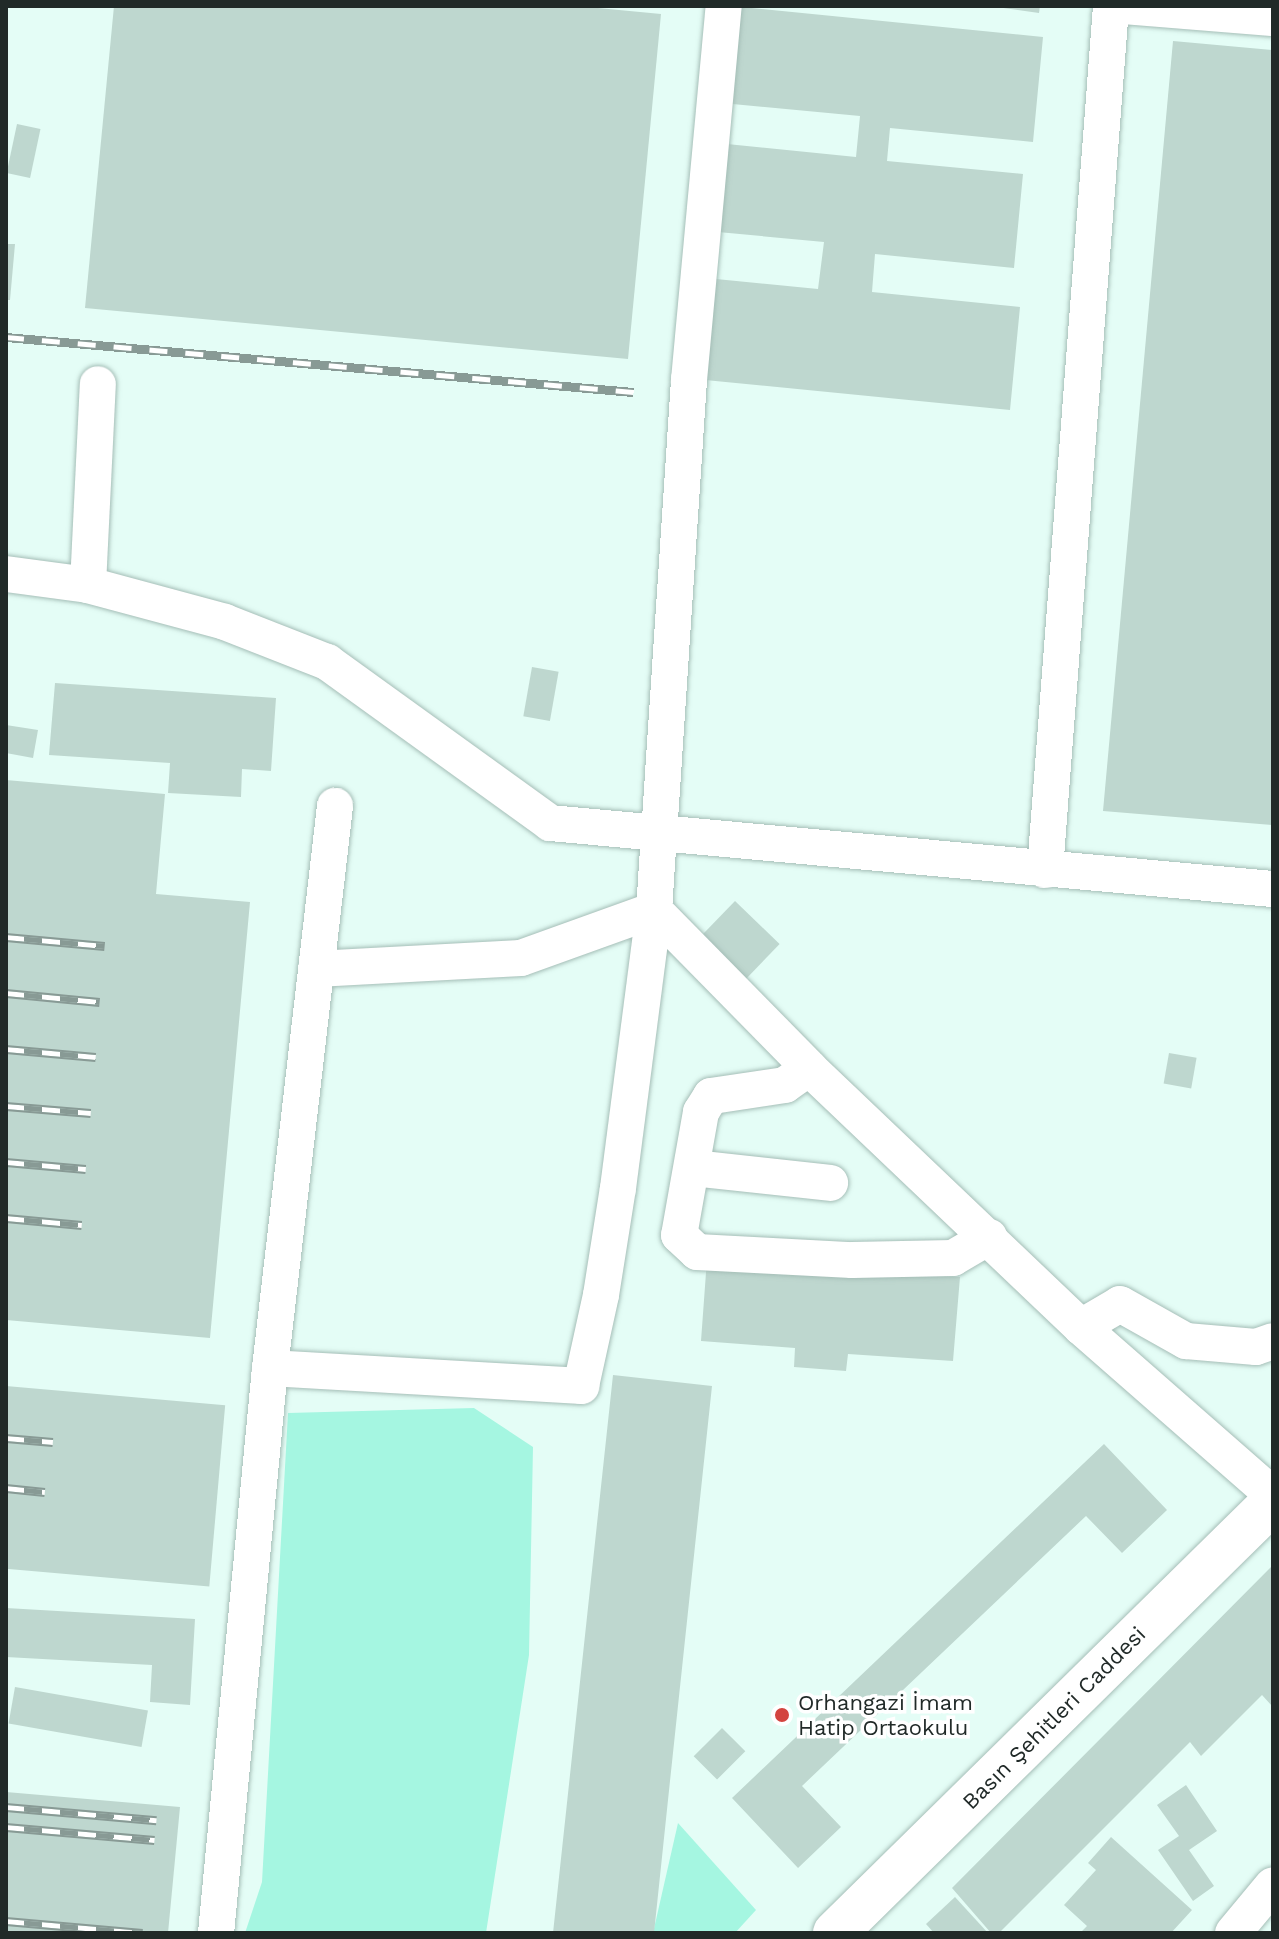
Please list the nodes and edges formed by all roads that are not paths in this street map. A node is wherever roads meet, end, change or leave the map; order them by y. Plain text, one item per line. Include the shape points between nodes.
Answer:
1 (724, 6) edge
2 (1111, 6) edge
3 (1123, 6) edge
4 (1273, 18) edge
5 (98, 384) dead end
6 (6, 574) edge
7 (88, 585) junction
8 (335, 806) dead end
9 (658, 834) junction
10 (1045, 870) junction
11 (1273, 889) edge
12 (654, 910) junction
13 (316, 969) junction
14 (809, 1068) junction
15 (693, 1168) junction
16 (830, 1183) dead end
17 (989, 1237) junction
18 (1081, 1327) junction
19 (1273, 1341) edge
20 (270, 1368) junction
21 (1273, 1495) edge
22 (1273, 1502) edge
23 (1273, 1885) edge
24 (216, 1933) edge
25 (835, 1933) edge
26 (1234, 1933) edge

1 - 9 street via 689,380
2 - 10 street
3 - 4 street
5 - 7 street
6 - 7 street
7 - 9 street via 225,622 327,662 550,823
8 - 13 street
9 - 10 street
9 - 12 street
10 - 11 street
12 - 13 street via 521,958
12 - 14 street
12 - 20 street via 618,1188 581,1386
13 - 20 street
14 - 15 street via 785,1085 711,1096 701,1112
14 - 17 street
15 - 16 street
15 - 17 street via 679,1235 697,1252 852,1260 953,1258
17 - 18 street
18 - 19 street via 1120,1304 1186,1341 1256,1347
18 - 21 street
20 - 24 street
22 - 25 main road, Basın Şehitleri Caddesi
23 - 26 street

